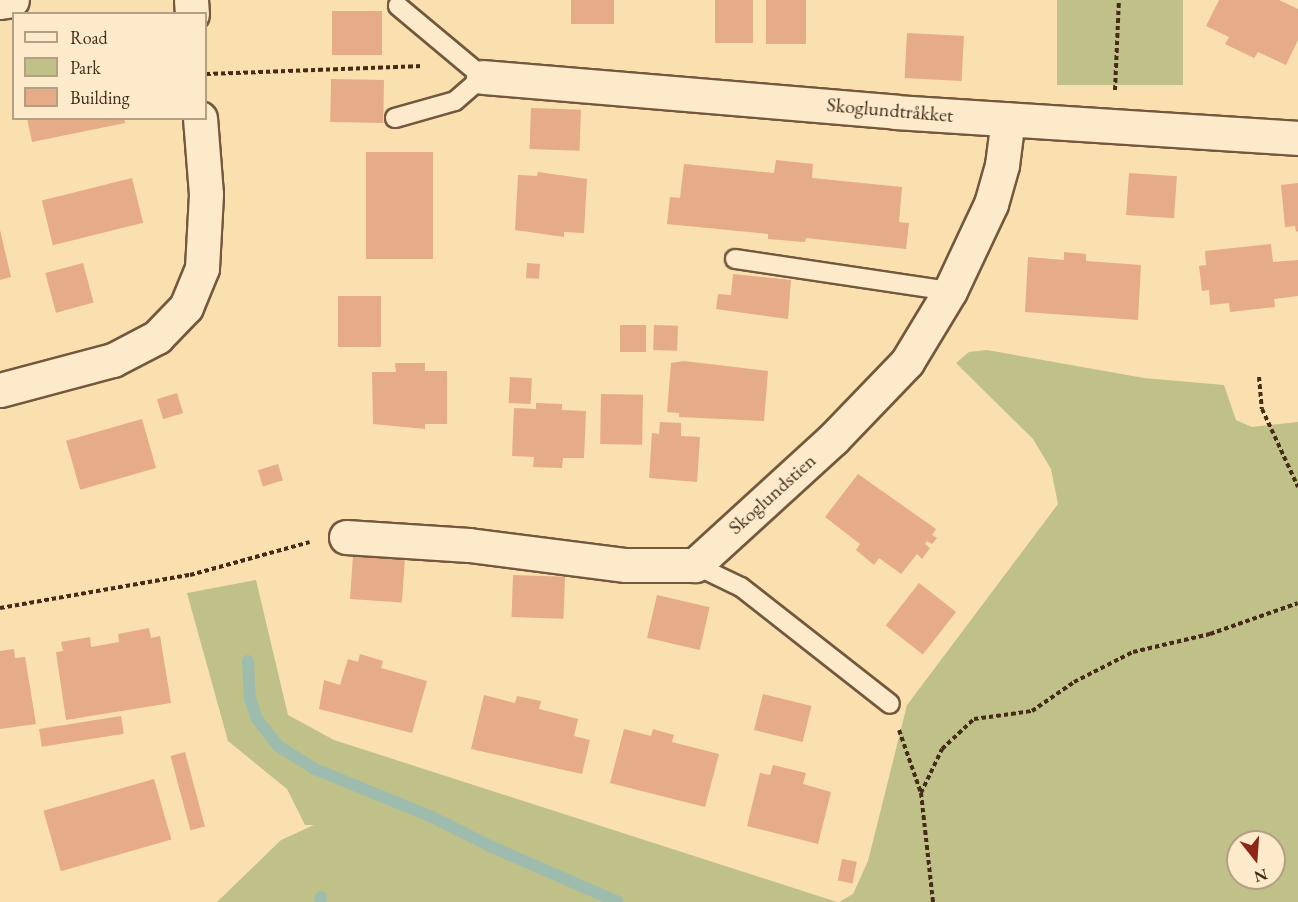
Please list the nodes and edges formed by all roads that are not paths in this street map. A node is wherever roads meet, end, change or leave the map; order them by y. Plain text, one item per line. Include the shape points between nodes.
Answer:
1 (12, 0) edge
2 (0, 2) edge
3 (398, 6) dead end
4 (483, 78) junction
5 (395, 118) dead end
6 (1008, 119) junction
7 (200, 120) edge
8 (1298, 138) edge
9 (735, 259) dead end
10 (950, 291) junction
11 (0, 390) edge
12 (346, 537) road end
13 (694, 565) junction
14 (890, 704) road end

1 - 2 street
3 - 4 lane
4 - 5 lane via 455,101
4 - 6 street, Skoglundtråkket
6 - 8 street, Skoglundtråkket
6 - 10 street, Skoglundstien via 991,204
7 - 11 street via 206,194 202,268 186,307 157,337 113,360
9 - 10 lane
10 - 13 street, Skoglundstien via 907,362 833,439
12 - 13 street via 469,545 626,565
13 - 14 lane via 741,587

